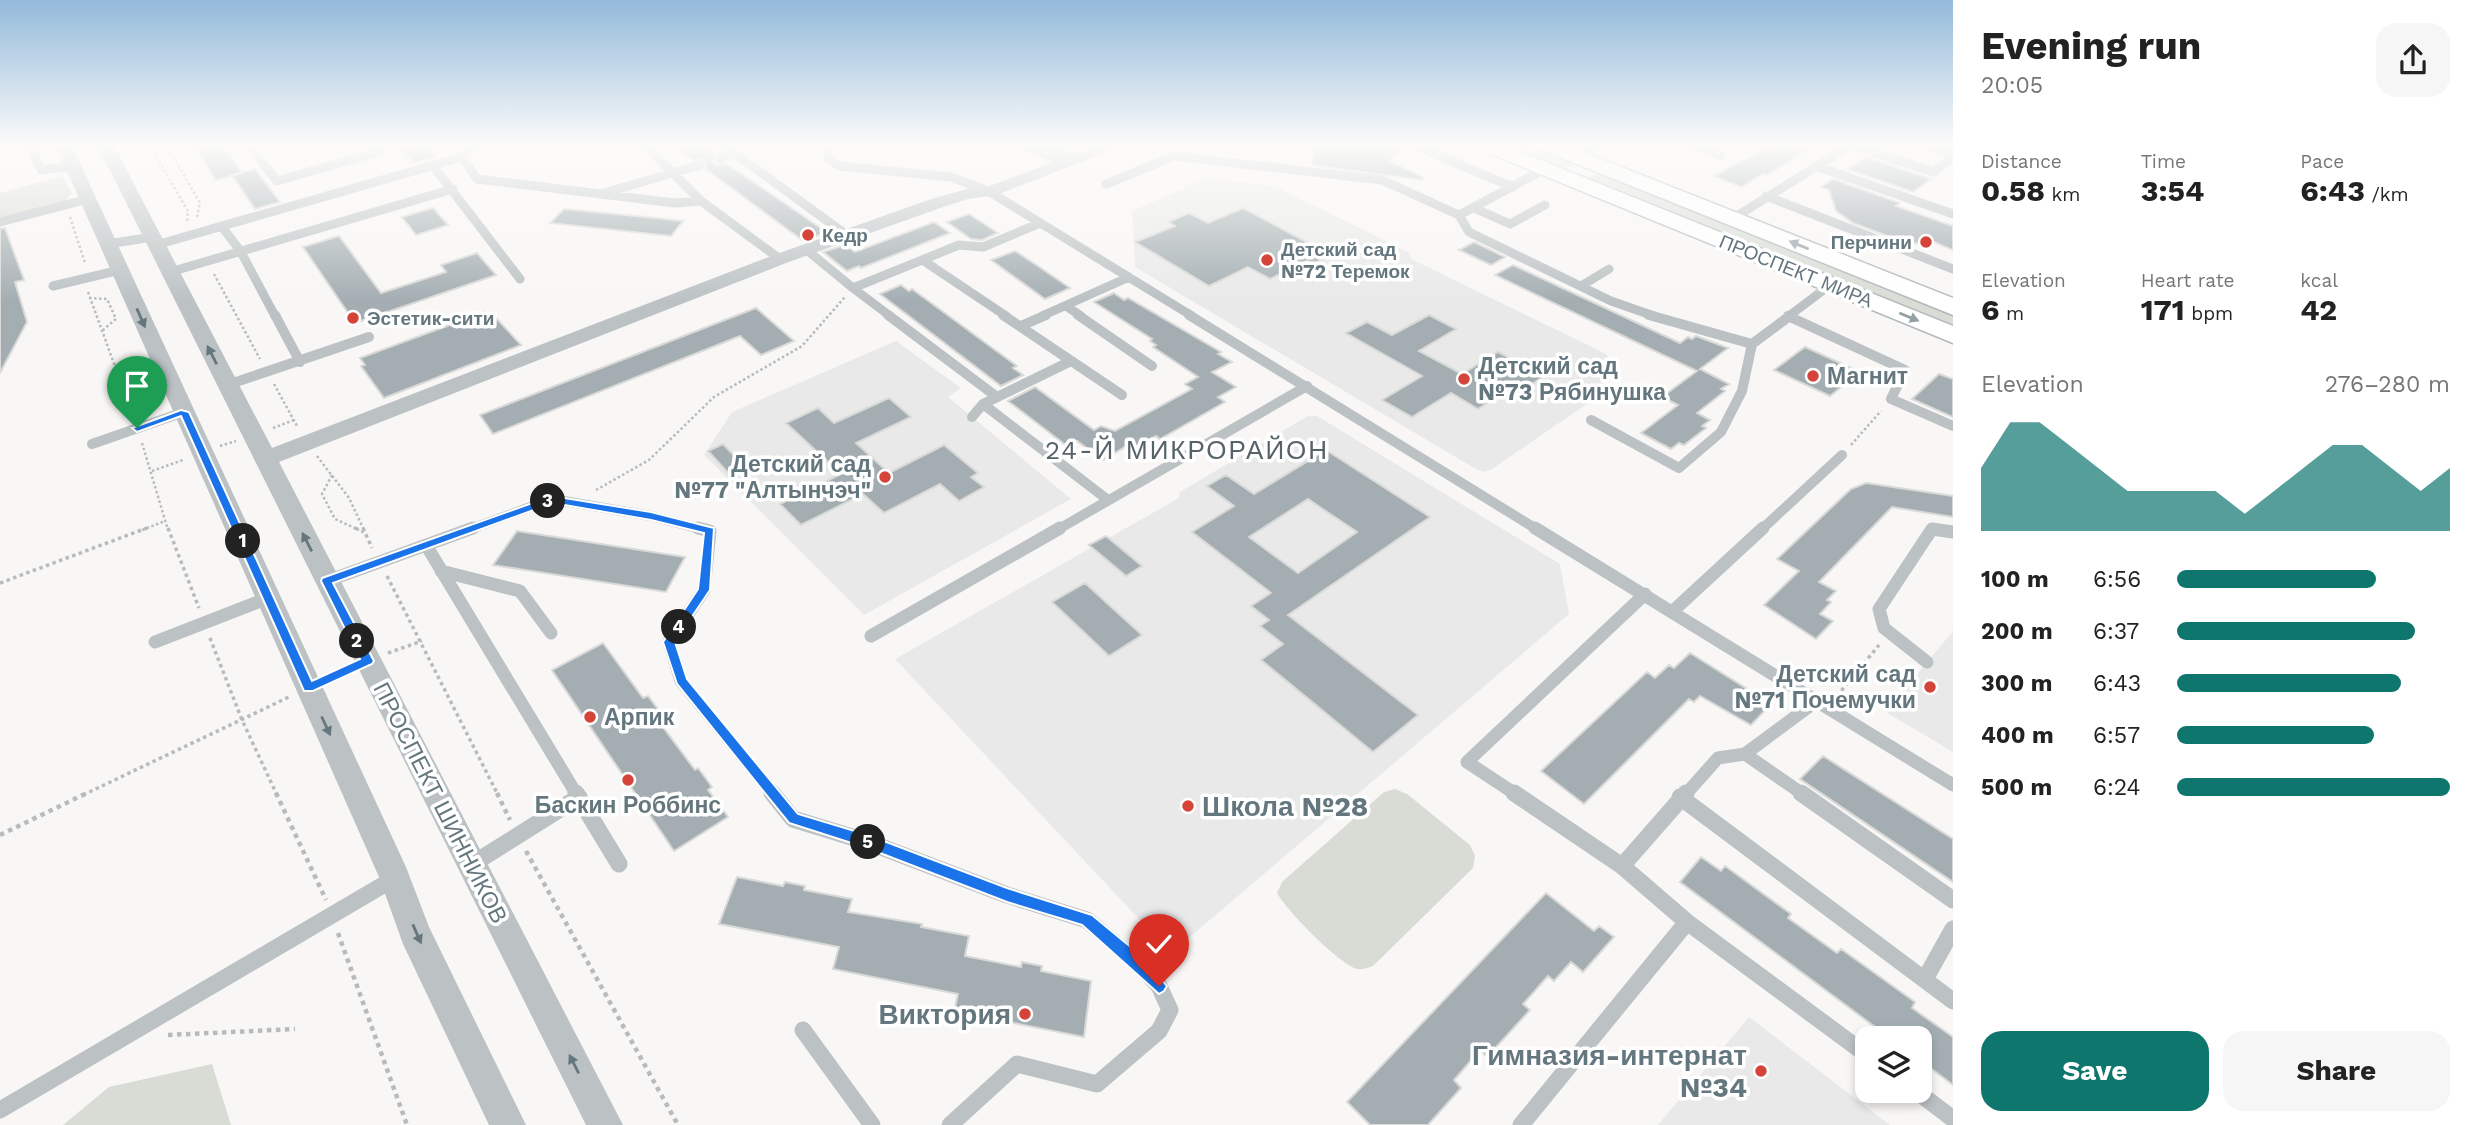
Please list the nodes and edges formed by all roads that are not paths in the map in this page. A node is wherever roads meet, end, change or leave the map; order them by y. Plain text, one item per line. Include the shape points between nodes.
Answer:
1 (132, 196) edge
2 (319, 196) edge
3 (428, 196) edge
4 (459, 196) edge
5 (612, 196) edge
6 (697, 196) edge
7 (794, 196) edge
8 (959, 196) edge
9 (997, 196) edge
10 (1418, 196) edge
11 (1495, 196) edge
12 (1612, 196) edge
13 (1682, 196) edge
14 (1766, 196) edge
15 (1767, 196) edge
16 (1903, 196) edge
17 (88, 199) joint
18 (701, 201) junction
19 (1545, 205) dead end
20 (1474, 208) junction
21 (1953, 214) edge
22 (1459, 215) junction
23 (1732, 219) junction
24 (0, 222) edge
25 (1040, 223) junction
26 (223, 228) junction
27 (848, 236) junction
28 (154, 241) junction
29 (808, 251) junction
30 (242, 252) junction
31 (115, 259) junction
32 (780, 259) junction
33 (925, 261) junction
34 (1609, 269) dead end
35 (1953, 269) edge
36 (170, 272) junction
37 (67, 275) dead end
38 (1129, 277) junction
39 (520, 279) dead end
40 (1830, 285) junction
41 (53, 286) dead end
42 (1581, 286) junction
43 (853, 288) junction
44 (1066, 306) junction
45 (1953, 307) edge
46 (1788, 316) junction
47 (1021, 326) junction
48 (1953, 335) edge
49 (369, 337) dead end
50 (1752, 345) junction
51 (1072, 361) junction
52 (300, 362) junction
53 (1152, 366) dead end
54 (227, 385) junction
55 (1307, 386) junction
56 (1122, 395) dead end
57 (997, 397) junction
58 (983, 404) junction
59 (184, 412) junction
60 (972, 417) dead end
61 (1591, 419) dead end
62 (1953, 426) edge
63 (92, 444) dead end
64 (1842, 455) road end
65 (265, 459) junction
66 (1108, 500) junction
67 (1953, 532) edge
68 (426, 545) junction
69 (441, 571) junction
70 (327, 581) junction
71 (1645, 594) junction
72 (268, 598) junction
73 (1673, 611) junction
74 (551, 633) dead end
75 (871, 636) dead end
76 (155, 642) dead end
77 (1927, 662) dead end
78 (1821, 705) junction
79 (1745, 754) junction
80 (1953, 785) edge
81 (579, 797) junction
82 (1681, 797) junction
83 (619, 864) dead end
84 (471, 865) junction
85 (1622, 866) junction
86 (395, 877) junction
87 (1953, 900) edge
88 (1687, 922) junction
89 (1953, 929) edge
90 (1925, 979) junction
91 (1953, 1001) edge
92 (803, 1030) dead end
93 (1855, 1046) edge
94 (1932, 1103) edge
95 (0, 1110) edge
96 (1953, 1119) edge
97 (508, 1125) edge
98 (605, 1125) edge
99 (872, 1125) edge
100 (950, 1125) edge
101 (1521, 1125) edge

1 - 28 street, ПРОСПЕКТ ШИННИКОВ
2 - 26 lane
3 - 30 lane
4 - 39 lane
5 - 18 lane
6 - 18 lane
7 - 27 lane
8 - 27 street
9 - 25 lane
10 - 22 lane
11 - 20 lane
12 - 40 main road, ПРОСПЕКТ МИРА
13 - 23 main road, ПРОСПЕКТ МИРА
14 - 23 lane
15 - 35 lane
16 - 21 lane
17 - 24 lane
17 - 31 street
18 - 32 lane
19 - 20 lane via 1510,224
20 - 22 lane
22 - 42 lane via 1469,232
45 -> 23 main road, ПРОСПЕКТ МИРА
25 - 33 lane via 983,247 959,245
25 - 38 lane
26 - 28 lane
26 - 30 lane
27 - 29 street
28 - 31 lane
28 - 36 street, ПРОСПЕКТ ШИННИКОВ
29 - 32 street
29 - 43 lane
30 - 36 lane
30 - 52 lane
31 - 37 lane
31 - 41 lane
31 -> 59 street
32 - 65 street
33 - 43 lane
33 - 47 lane
34 - 42 lane
54 -> 36 street, ПРОСПЕКТ ШИННИКОВ
38 - 44 lane
38 - 55 lane
40 - 46 lane
40 -> 48 main road, ПРОСПЕКТ МИРА
42 - 50 lane via 1664,320
43 - 57 lane
44 - 47 lane
44 - 53 lane
46 - 50 lane
46 - 62 lane via 1905,370 1891,399
47 - 51 lane
49 - 52 lane
50 - 61 lane via 1742,391 1721,432 1679,468
51 - 56 lane
51 - 57 lane
52 - 54 lane
54 - 65 street, ПРОСПЕКТ ШИННИКОВ
55 - 66 lane
55 - 71 lane
57 - 58 lane
58 - 60 lane
58 - 66 lane
59 - 63 lane
59 - 72 street
64 - 73 lane
70 -> 65 street, ПРОСПЕКТ ШИННИКОВ
66 - 75 lane
67 - 77 lane via 1932,529 1879,609 1884,628
68 - 69 lane
68 - 70 lane
68 - 100 lane via 552,499 710,531 704,590 669,642 681,681 793,819 1087,920 1159,986 1170,1010 1159,1031 1097,1084 1017,1064
69 - 74 lane via 520,591
69 - 81 lane
70 - 84 street, ПРОСПЕКТ ШИННИКОВ
71 - 73 lane
71 - 85 lane via 1467,762
72 - 76 lane
72 -> 86 street
73 - 78 lane
78 - 79 lane
78 - 80 lane
79 - 82 lane via 1718,758
79 - 87 lane
81 - 83 lane
81 - 84 lane
82 - 85 lane
82 - 90 lane
98 -> 84 street, ПРОСПЕКТ ШИННИКОВ
85 - 88 lane
86 - 95 lane
86 -> 97 street via 415,933
88 - 93 lane
88 - 101 lane
89 - 90 lane
90 - 91 lane
92 - 99 lane
94 - 96 lane

